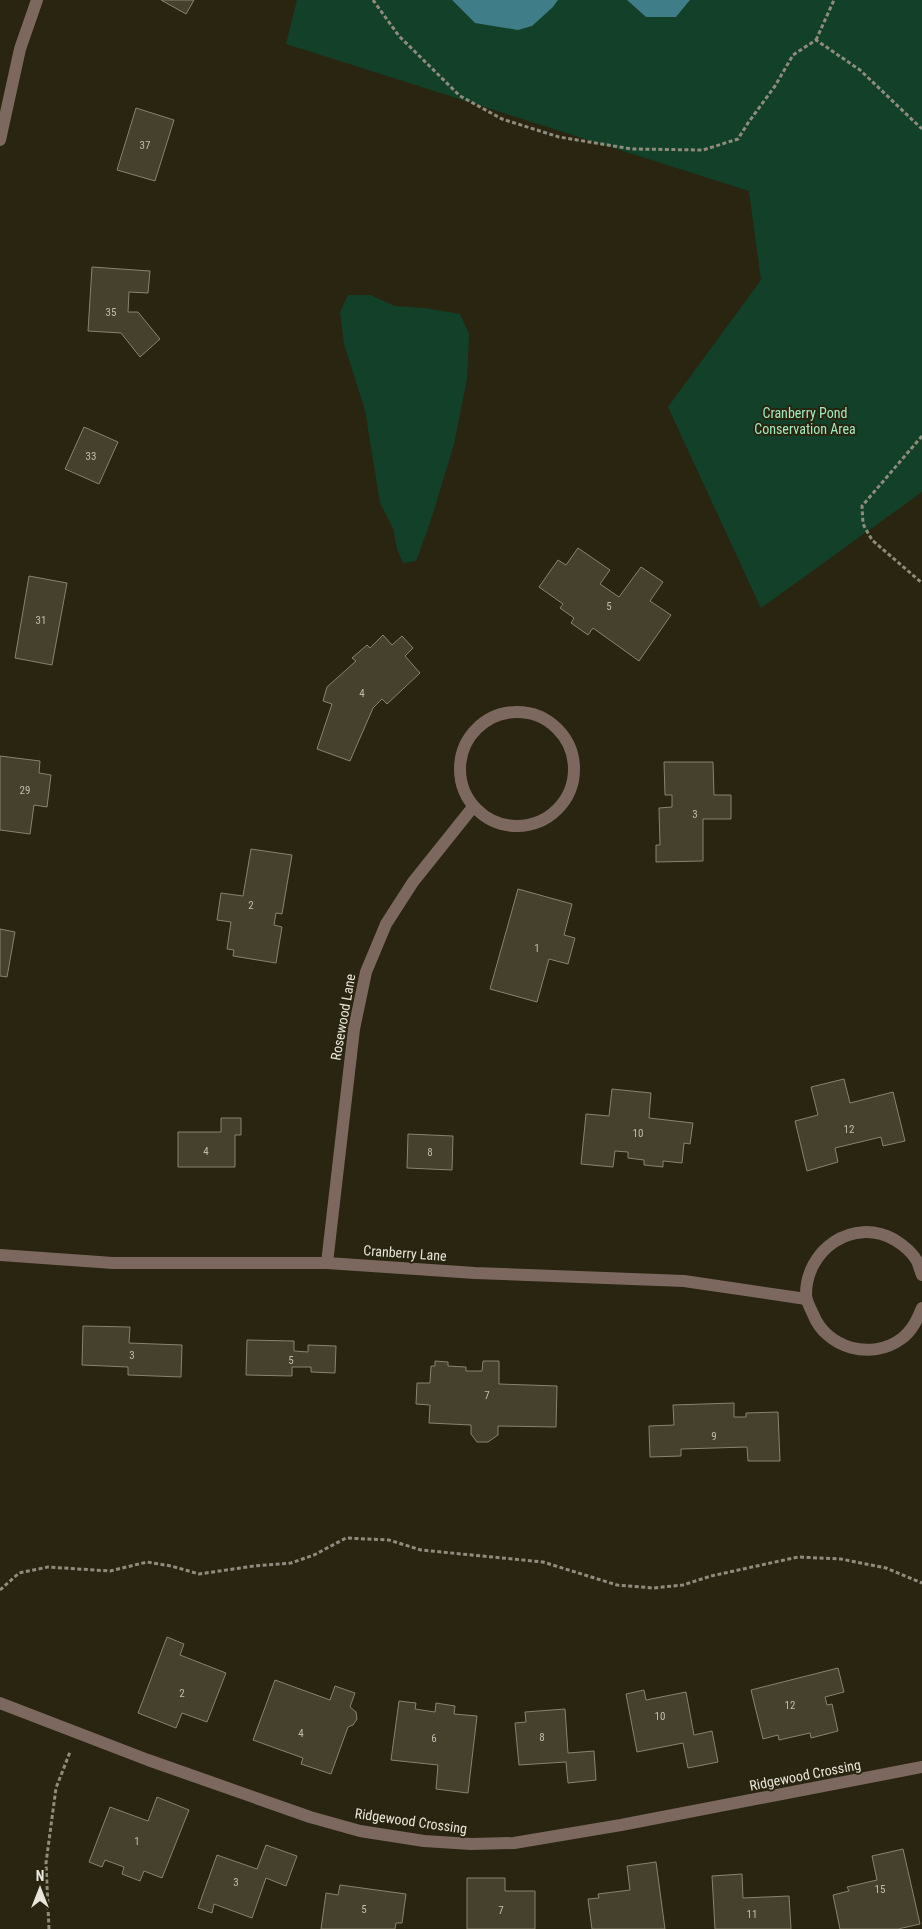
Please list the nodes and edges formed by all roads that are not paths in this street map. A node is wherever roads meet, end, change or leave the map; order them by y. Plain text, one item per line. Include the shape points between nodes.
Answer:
1 (37, 0) edge
2 (0, 140) edge
3 (473, 807) junction
4 (0, 1255) edge
5 (326, 1263) junction
6 (922, 1275) edge
7 (806, 1299) junction
8 (922, 1308) edge
9 (0, 1703) edge
10 (922, 1767) edge

1 - 2 street via 20,49
3 - 3 street via 463,791 460,755 480,724 497,715 533,714 550,722 564,736 572,753 574,772 570,791 560,808 544,820 526,826 506,826 488,819
3 - 5 street, Rosewood Lane via 413,882 386,924 366,972 354,1029
4 - 5 street, Cranberry Lane via 113,1263
5 - 7 street, Cranberry Lane via 475,1273 684,1281
6 - 7 street via 917,1260 904,1245 887,1236 862,1231 834,1240 815,1259 807,1279
7 - 8 street via 818,1326 836,1342 858,1350 880,1349 901,1339 915,1324
9 - 10 street, Ridgewood Crossing via 310,1817 360,1831 471,1844 514,1843 621,1825

